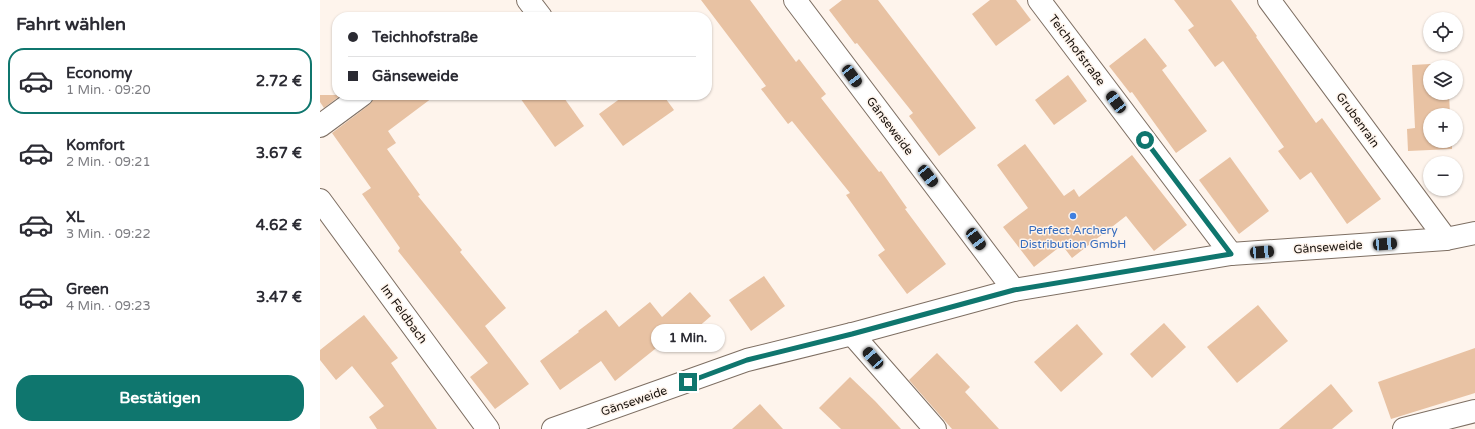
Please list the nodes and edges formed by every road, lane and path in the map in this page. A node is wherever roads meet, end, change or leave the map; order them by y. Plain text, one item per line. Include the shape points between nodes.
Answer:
1 (528, 0) edge
2 (795, 0) edge
3 (1039, 0) edge
4 (1269, 0) edge
5 (537, 12) edge
6 (355, 100) edge
7 (320, 126) edge
8 (320, 200) edge
9 (1475, 233) edge
10 (1446, 239) junction
11 (1231, 254) junction
12 (1014, 290) junction
13 (852, 334) junction
14 (1475, 411) edge
15 (488, 429) edge
16 (553, 429) edge
17 (935, 429) edge
18 (1404, 429) edge
19 (1458, 429) edge

1 - 5 street
2 - 12 street, Gänseweide
3 - 11 street, Teichhofstraße
4 - 10 street, Grubenrain
6 - 7 street
8 - 15 street, Im Feldbach
9 - 10 street, Gänseweide
10 - 11 street, Gänseweide
11 - 12 street, Gänseweide
12 - 13 street, Gänseweide
13 - 16 street, Gänseweide via 747,360
13 - 17 street
14 - 18 street
14 - 19 street

